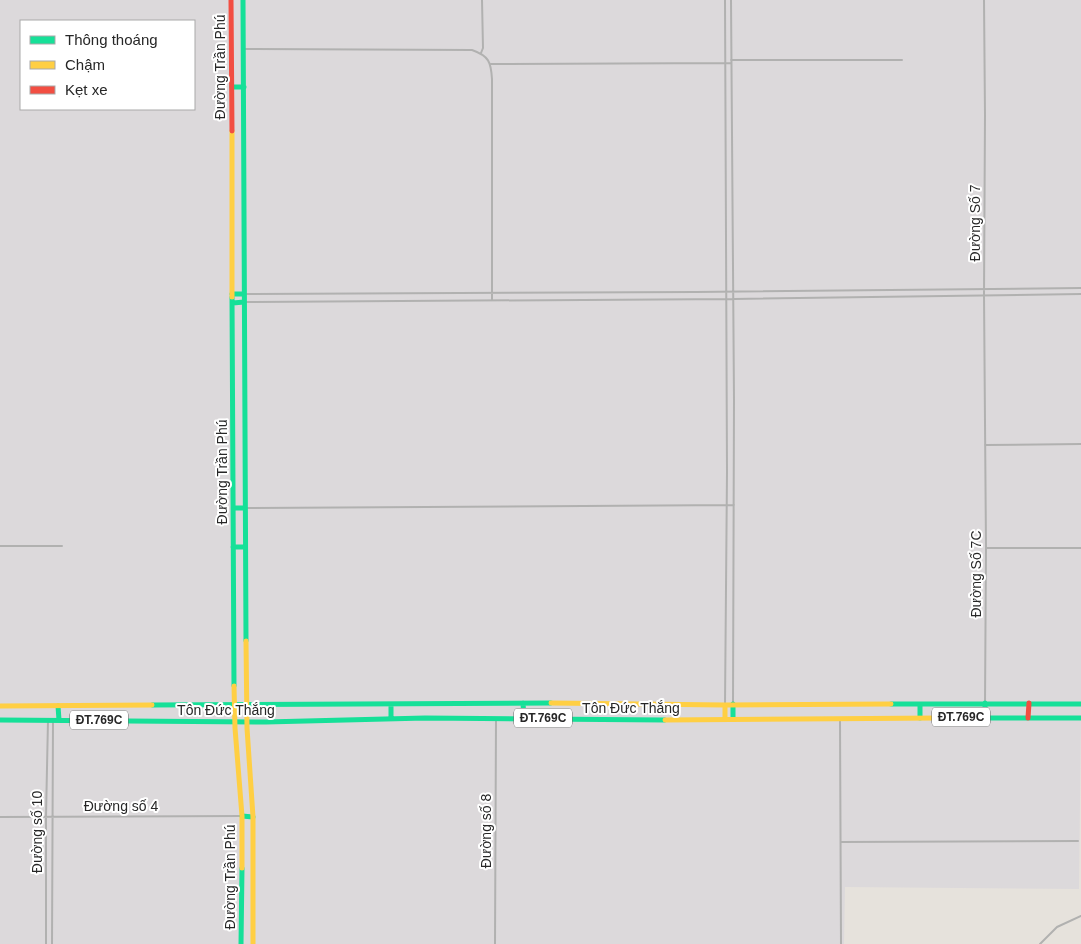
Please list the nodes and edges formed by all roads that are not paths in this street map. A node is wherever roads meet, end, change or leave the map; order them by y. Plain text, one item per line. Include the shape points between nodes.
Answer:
1 (231, 0) edge
2 (243, 0) edge
3 (482, 0) edge
4 (725, 0) edge
5 (731, 0) edge
6 (984, 0) edge
7 (243, 49) junction
8 (481, 53) junction
9 (902, 60) dead end
10 (731, 61) junction
11 (725, 63) junction
12 (491, 64) junction
13 (232, 87) junction
14 (244, 87) junction
15 (1081, 288) edge
16 (984, 290) junction
17 (606, 292) junction
18 (726, 292) junction
19 (734, 292) junction
20 (492, 293) junction
21 (232, 294) junction
22 (244, 294) junction
23 (1081, 294) edge
24 (984, 295) junction
25 (726, 299) junction
26 (734, 299) junction
27 (492, 300) junction
28 (606, 300) junction
29 (244, 302) junction
30 (233, 304) junction
31 (726, 400) junction
32 (734, 400) junction
33 (1081, 444) edge
34 (985, 445) junction
35 (726, 505) junction
36 (734, 505) junction
37 (233, 508) junction
38 (245, 508) junction
39 (0, 546) edge
40 (62, 546) dead end
41 (233, 547) junction
42 (245, 547) junction
43 (986, 548) junction
44 (1081, 548) edge
45 (726, 595) junction
46 (733, 595) junction
47 (523, 703) junction
48 (985, 703) junction
49 (1028, 703) junction
50 (391, 704) junction
51 (725, 704) junction
52 (733, 704) junction
53 (920, 704) junction
54 (1081, 704) edge
55 (234, 705) junction
56 (246, 705) junction
57 (0, 706) edge
58 (58, 706) junction
59 (985, 717) junction
60 (391, 718) junction
61 (524, 718) junction
62 (920, 718) junction
63 (1028, 718) junction
64 (1081, 718) edge
65 (496, 719) junction
66 (725, 719) junction
67 (840, 719) junction
68 (0, 720) edge
69 (53, 720) junction
70 (733, 720) junction
71 (235, 722) junction
72 (247, 722) junction
73 (46, 816) junction
74 (52, 816) junction
75 (242, 816) junction
76 (253, 816) junction
77 (0, 817) edge
78 (1078, 841) dead end
79 (841, 842) junction
80 (1081, 916) edge
81 (46, 944) edge
82 (52, 944) edge
83 (241, 944) edge
84 (253, 944) edge
85 (495, 944) edge
86 (842, 944) edge
87 (1040, 944) edge

1 - 13 main road, Đường Trần Phú
2 - 7 main road, Đường Trần Phú
3 - 8 street
4 - 11 street
5 - 10 street
6 - 16 street, Đường Số 7
7 - 8 street via 472,50
7 - 14 main road, Đường Trần Phú
8 - 12 street
9 - 10 street
10 - 11 street
10 - 19 street
11 - 12 street
11 - 18 street
12 - 20 street
13 - 14 main road
13 - 21 main road, Đường Trần Phú
14 - 22 main road, Đường Trần Phú
15 - 16 street
16 - 19 street
16 - 24 street, Đường Số 7
17 - 18 street
17 - 20 street
17 - 28 street
18 - 19 street
18 - 25 street
19 - 26 street
20 - 22 street
20 - 27 street
21 - 22 main road
21 - 30 main road, Đường Trần Phú
22 - 29 main road, Đường Trần Phú
23 - 24 street
24 - 26 street
24 - 34 street, Đường Số 7
25 - 26 street
25 - 28 street
25 - 31 street
26 - 32 street
27 - 28 street
27 - 29 street
29 - 30 main road
29 - 38 main road, Đường Trần Phú
30 - 37 main road, Đường Trần Phú
31 - 32 street
31 - 35 street
32 - 36 street
33 - 34 street
34 - 43 street, Đường Số 7C
35 - 36 street
35 - 38 street
35 - 45 street
36 - 46 street
37 - 38 main road
37 - 41 main road, Đường Trần Phú
38 - 42 main road, Đường Trần Phú
39 - 40 street
41 - 42 main road
41 - 55 main road, Đường Trần Phú
42 - 56 main road, Đường Trần Phú
43 - 44 street
43 - 48 street, Đường Số 7C
45 - 46 street
45 - 51 street
46 - 52 street
47 - 50 main road, Tôn Đức Thắng / ĐT.769C
47 - 51 main road, Tôn Đức Thắng / ĐT.769C
47 - 61 main road
48 - 49 main road, Tôn Đức Thắng / ĐT.769C
48 - 53 main road, Tôn Đức Thắng / ĐT.769C
48 - 59 main road
49 - 54 main road, Tôn Đức Thắng / ĐT.769C
49 - 63 main road
50 - 56 main road, Tôn Đức Thắng / ĐT.769C
50 - 60 main road
51 - 52 main road, Tôn Đức Thắng / ĐT.769C
51 - 66 main road
52 - 53 main road, Tôn Đức Thắng / ĐT.769C
52 - 70 main road
53 - 62 main road
55 - 56 main road, Tôn Đức Thắng / ĐT.769C
55 - 58 main road, Tôn Đức Thắng / ĐT.769C
55 - 71 main road, Đường Trần Phú
56 - 72 main road, Đường Trần Phú
57 - 58 main road, Tôn Đức Thắng / ĐT.769C
58 - 69 main road
59 - 62 main road, Tôn Đức Thắng / ĐT.769C
59 - 63 main road, Tôn Đức Thắng / ĐT.769C
60 - 65 main road, Tôn Đức Thắng / ĐT.769C
60 - 72 main road, Tôn Đức Thắng / ĐT.769C
61 - 65 main road, Tôn Đức Thắng / ĐT.769C
61 - 66 main road, Tôn Đức Thắng / ĐT.769C
62 - 67 main road, Tôn Đức Thắng / ĐT.769C
63 - 64 main road, Tôn Đức Thắng / ĐT.769C
65 - 85 street, Đường số 8
66 - 70 main road, Tôn Đức Thắng / ĐT.769C
67 - 70 main road, Tôn Đức Thắng / ĐT.769C
67 - 79 street
68 - 69 main road, Tôn Đức Thắng / ĐT.769C
69 - 71 main road, Tôn Đức Thắng / ĐT.769C
69 - 73 street, Đường số 10
69 - 74 street, Đường số 10
71 - 72 main road, Tôn Đức Thắng / ĐT.769C
71 - 75 main road, Đường Trần Phú
72 - 76 main road, Đường Trần Phú
73 - 74 street, Đường số 4
73 - 77 street, Đường số 4
73 - 81 street, Đường số 10
74 - 75 street, Đường số 4
74 - 82 street, Đường số 10
75 - 76 main road
75 - 83 main road, Đường Trần Phú
76 - 84 main road, Đường Trần Phú
78 - 79 street
79 - 86 street
80 - 87 street via 1057,927

